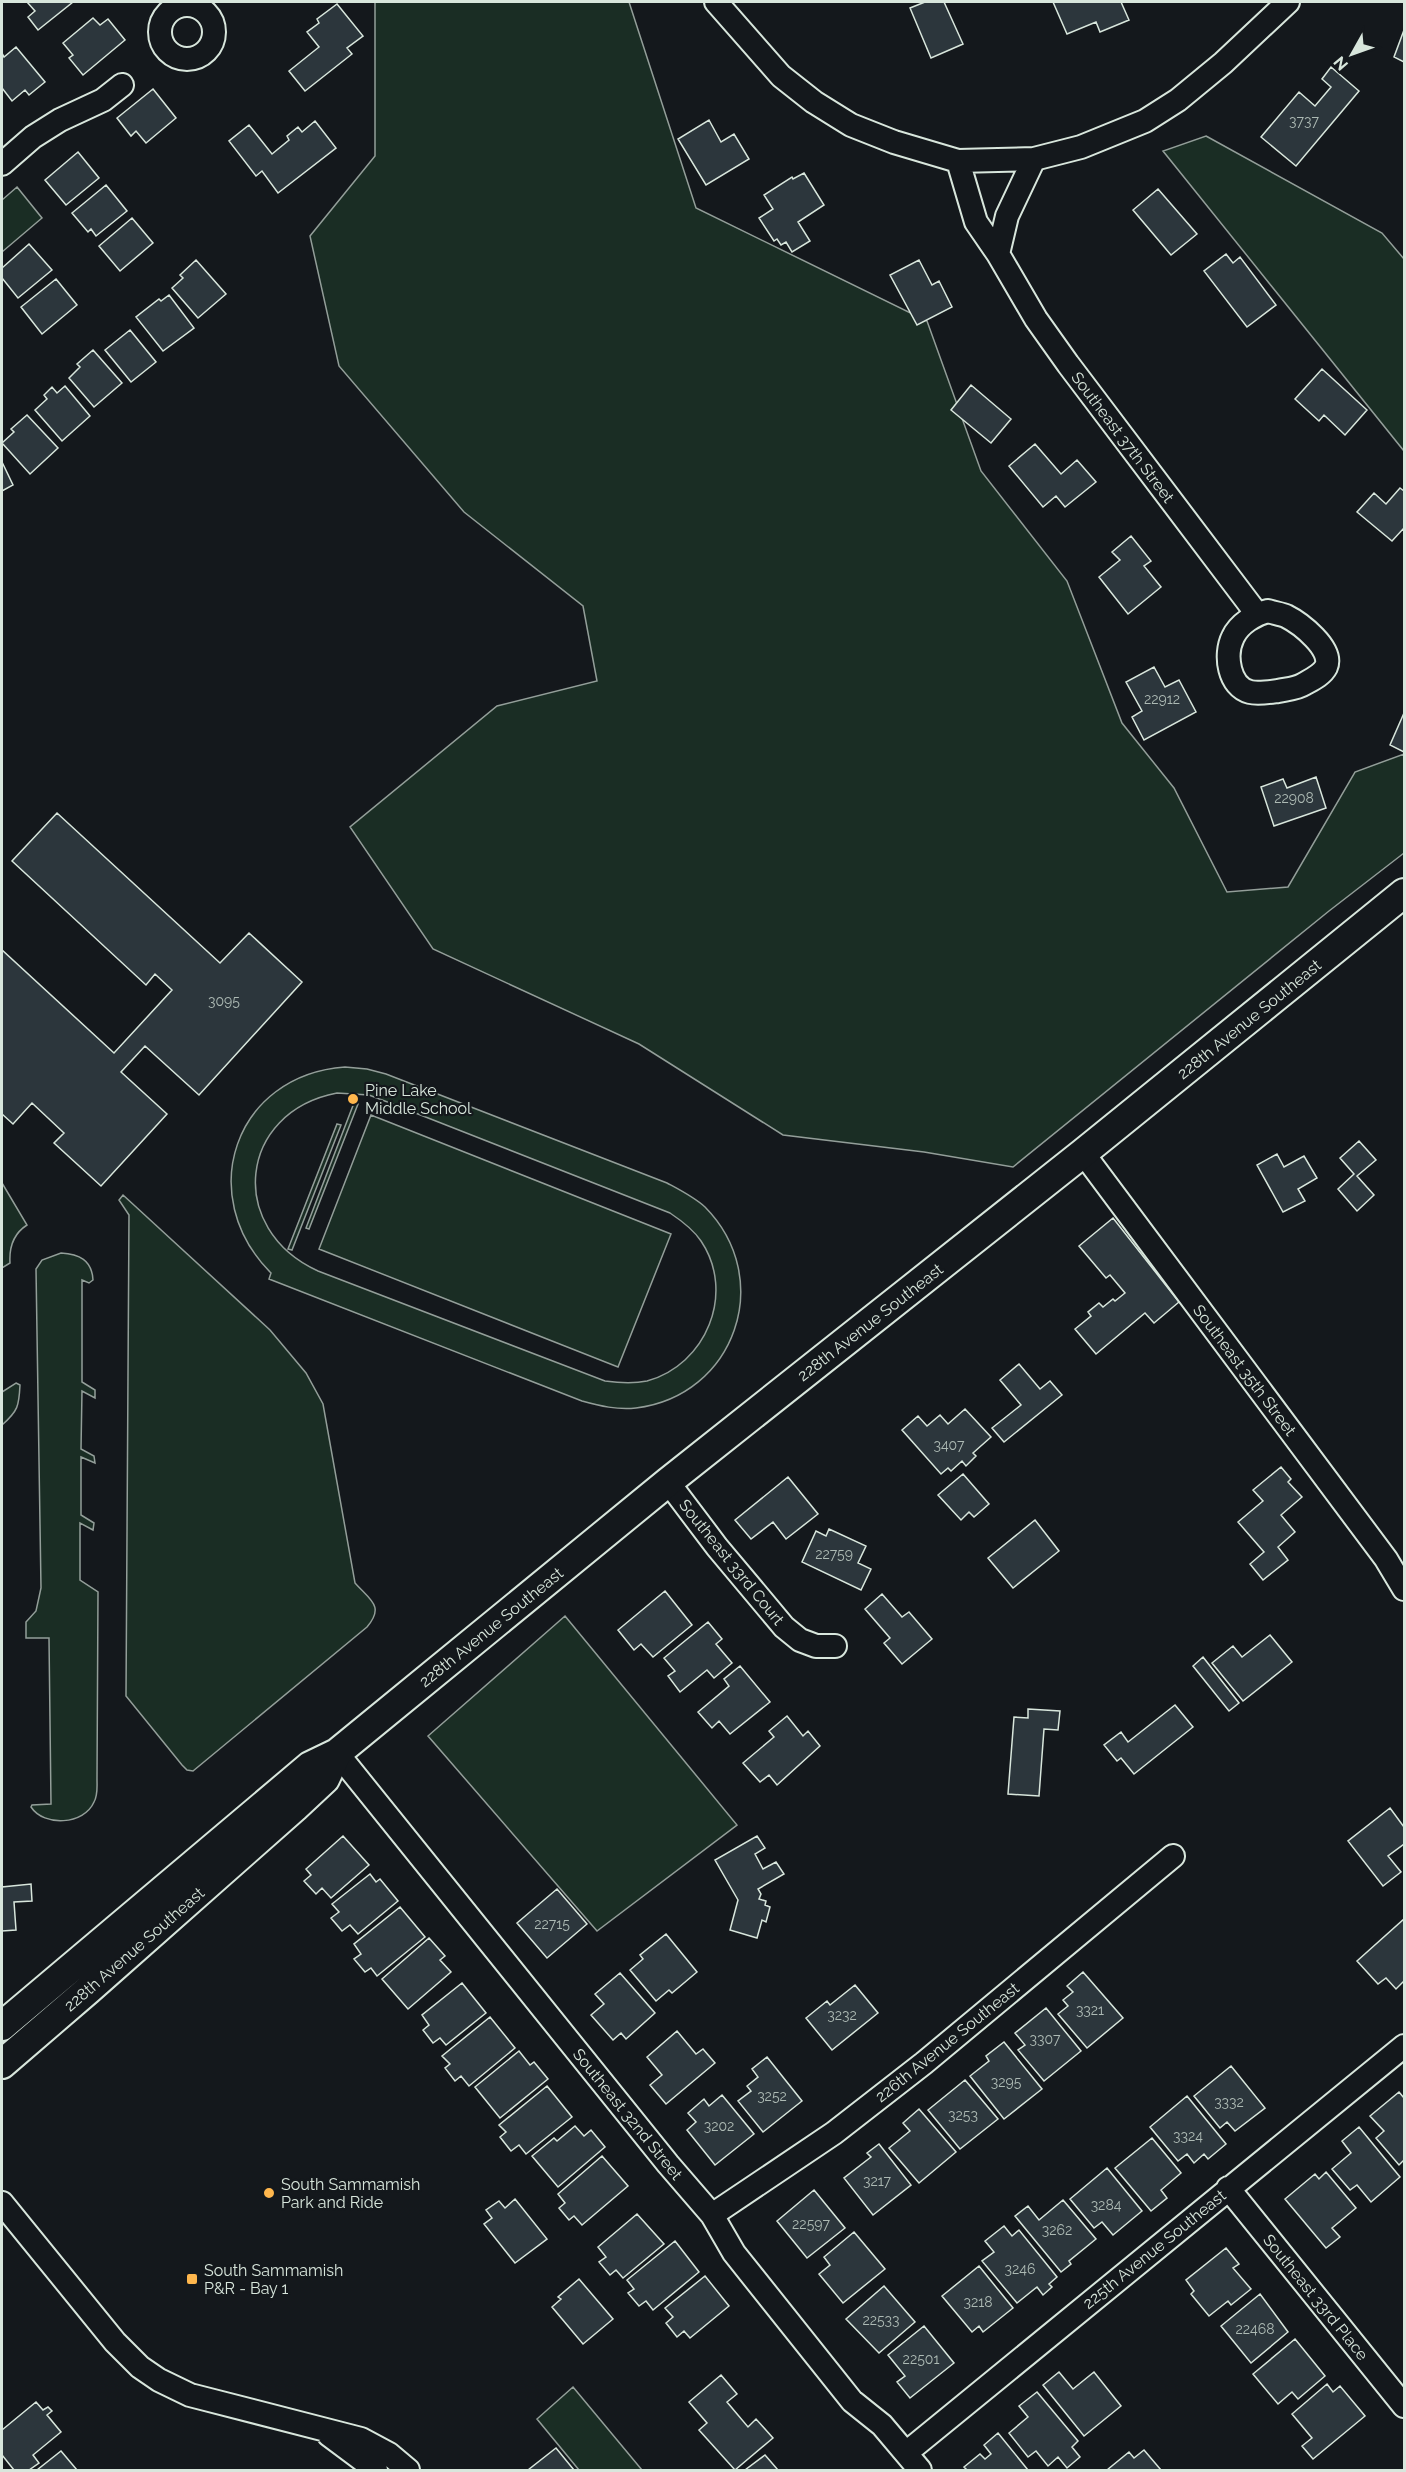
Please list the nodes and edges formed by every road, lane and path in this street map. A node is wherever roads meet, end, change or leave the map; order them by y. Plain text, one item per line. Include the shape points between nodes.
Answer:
1 (716, 2) edge
2 (1288, 2) edge
3 (171, 5) edge
4 (122, 85) dead end
5 (1034, 159) junction
6 (958, 160) junction
7 (2, 164) edge
8 (998, 254) junction
9 (1257, 614) dead end
10 (1404, 893) edge
11 (1083, 1153) junction
12 (668, 1482) junction
13 (1404, 1589) edge
14 (835, 1646) dead end
15 (338, 1754) junction
16 (1173, 1856) dead end
17 (2, 2026) edge
18 (1404, 2046) edge
19 (2, 2064) edge
20 (1228, 2188) junction
21 (2, 2203) edge
22 (712, 2215) junction
23 (1404, 2406) edge
24 (323, 2430) junction
25 (913, 2462) edge
26 (376, 2470) edge
27 (408, 2470) edge

1 - 6 street via 781,76 814,102 850,125
2 - 5 street via 1178,100 1145,121 1081,147
3 - 3 street via 160,31 161,53 194,58 208,49 214,33 210,17 196,7
4 - 7 street via 103,100 33,137
5 - 6 street
5 - 8 street via 1007,216
6 - 8 street, Southeast 37th Street via 976,222
8 - 9 street, Southeast 37th Street via 1068,364
10 - 11 main road, 228th Avenue Southeast
11 - 12 main road, 228th Avenue Southeast
11 - 13 street, Southeast 35th Street via 1386,1559
12 - 14 street, Southeast 33rd Court via 784,1627 808,1643
12 - 15 main road, 228th Avenue Southeast
15 - 17 main road, 228th Avenue Southeast via 310,1766
15 - 19 main road, 228th Avenue Southeast via 325,1779 310,1793
15 - 22 street, Southeast 32nd Street
16 - 22 street, 226th Avenue Southeast via 870,2105
18 - 20 street, 225th Avenue Southeast
20 - 23 street, Southeast 33rd Place
20 - 25 street, 225th Avenue Southeast
21 - 24 street via 115,2342 140,2367 190,2395
22 - 25 street, Southeast 32nd Street via 734,2253 852,2401 882,2425
24 - 26 street
24 - 27 street via 361,2439

